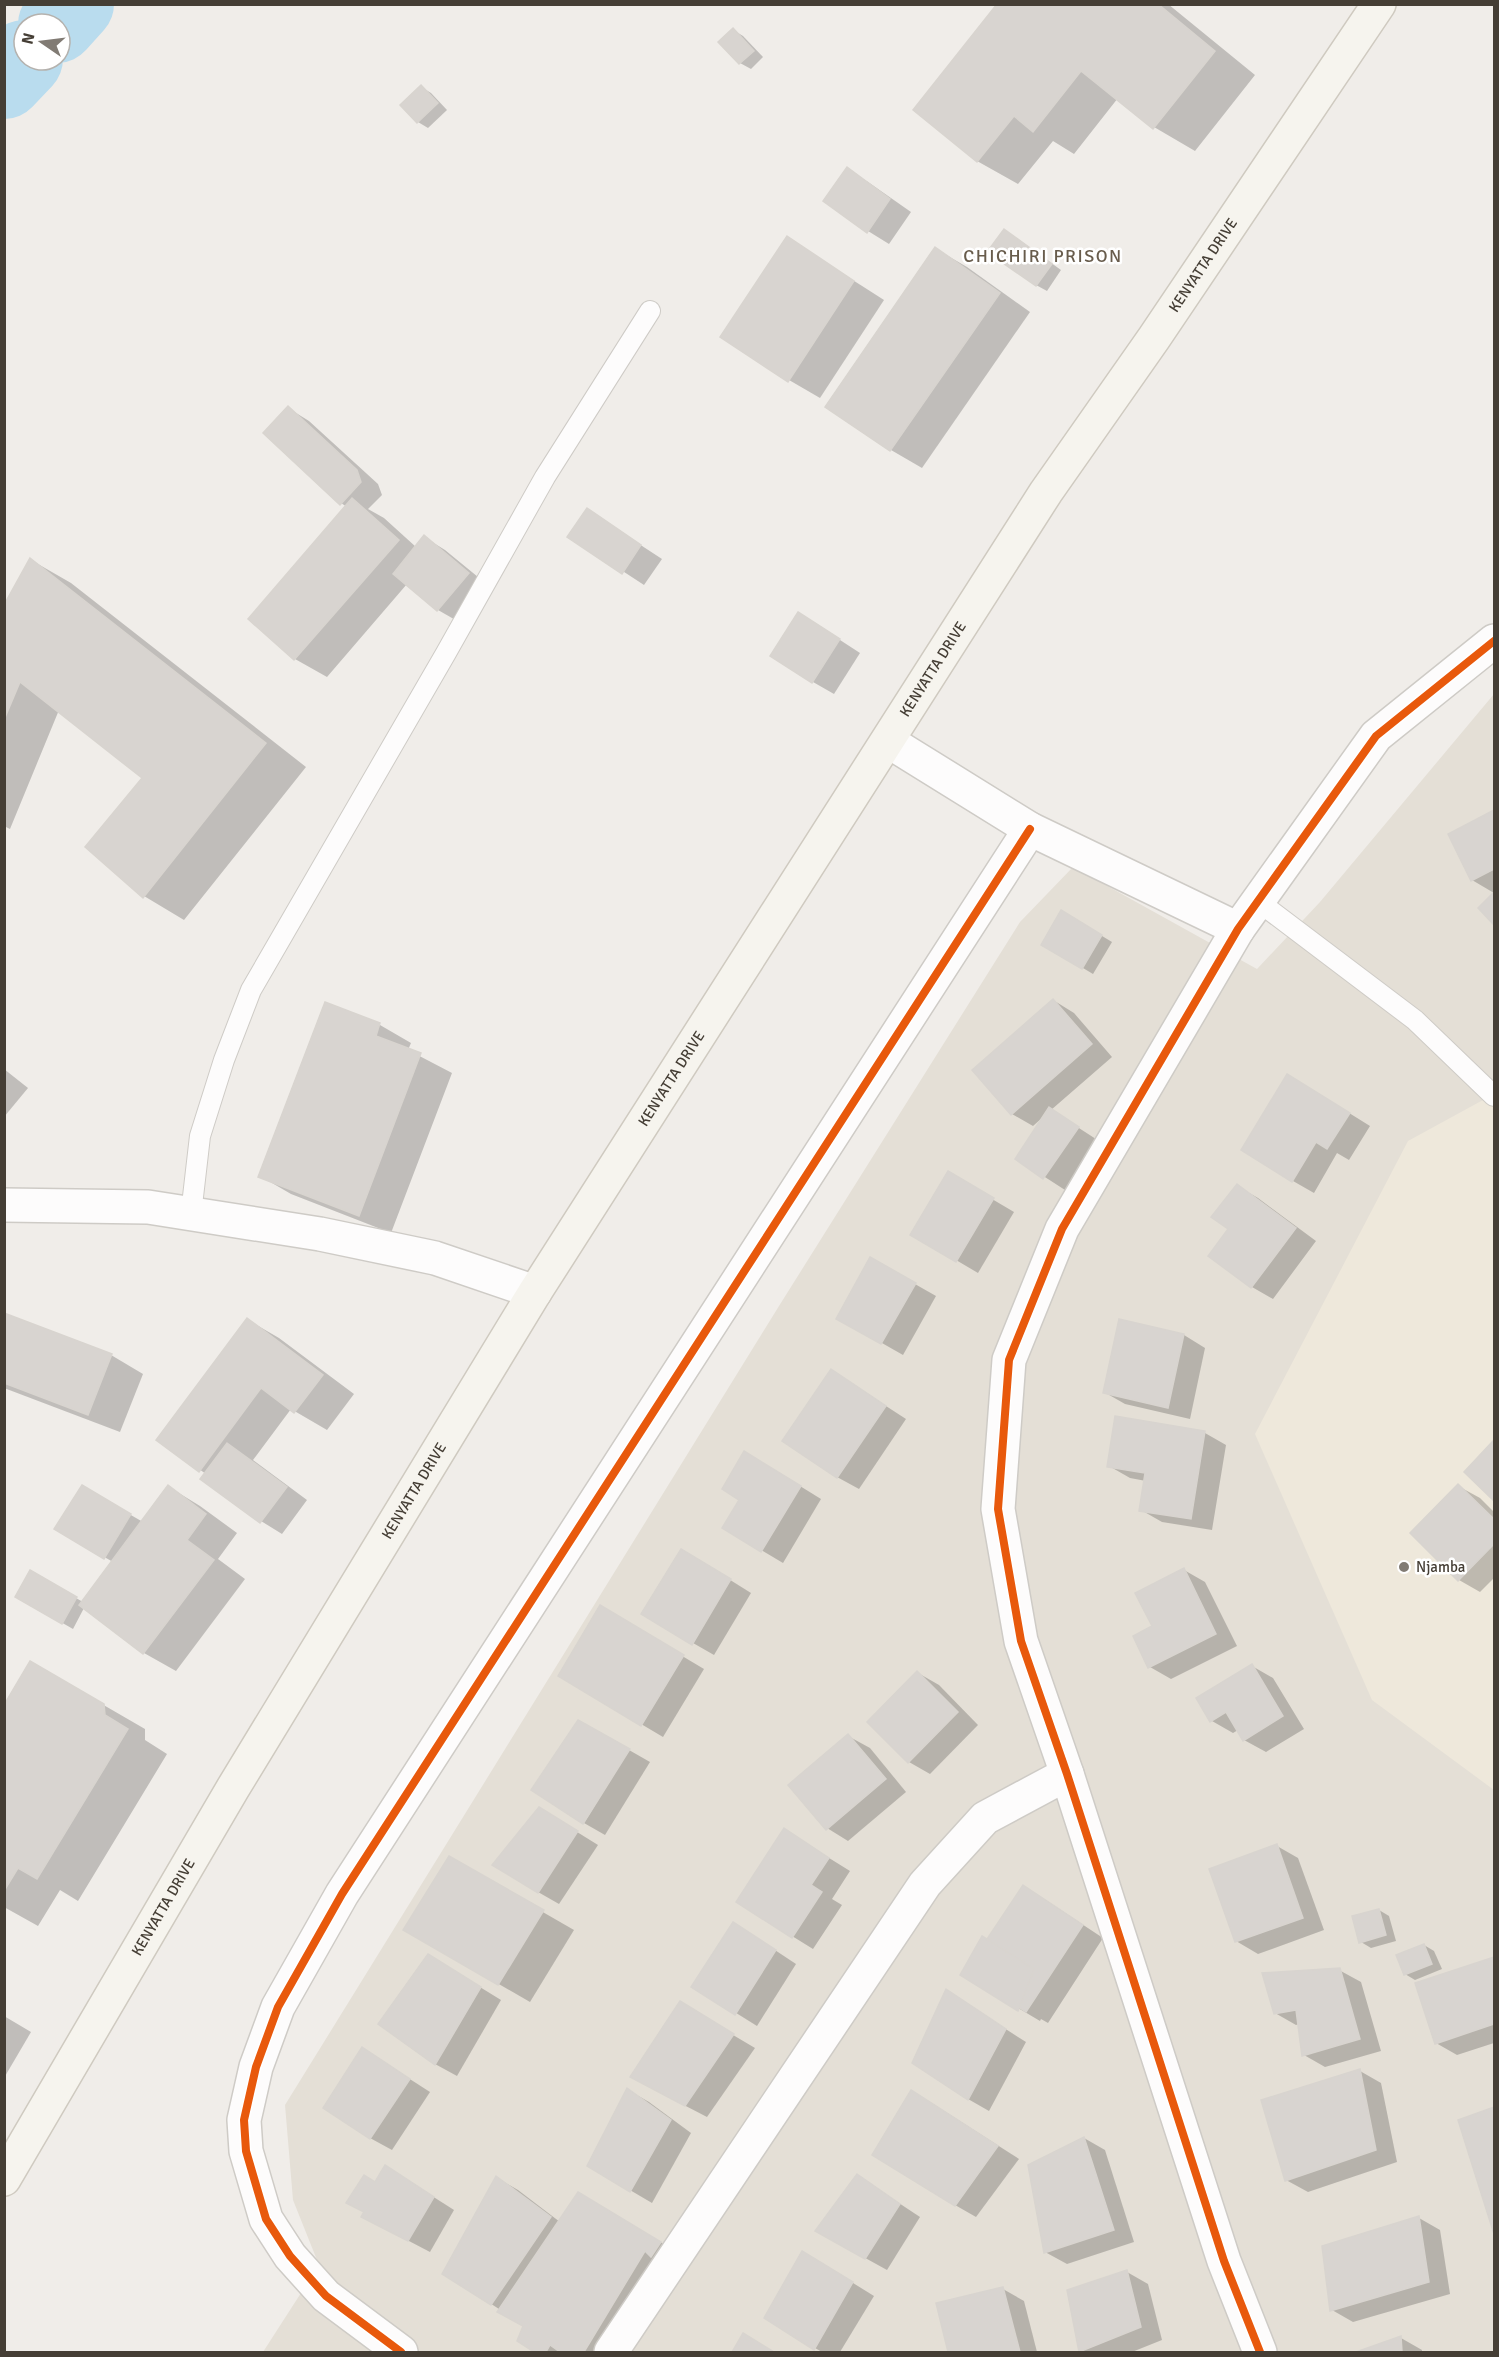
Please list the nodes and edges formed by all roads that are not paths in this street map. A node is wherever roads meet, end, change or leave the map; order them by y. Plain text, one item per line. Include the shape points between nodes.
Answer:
1 (1378, 4) edge
2 (650, 311) dead end
3 (1494, 641) edge
4 (888, 741) junction
5 (1030, 829) junction
6 (1259, 902) junction
7 (1238, 929) junction
8 (1494, 1096) edge
9 (4, 1205) edge
10 (191, 1214) junction
11 (535, 1292) junction
12 (1067, 1774) junction
13 (4, 2179) edge
14 (401, 2352) edge
15 (611, 2352) edge
16 (1260, 2352) edge

1 - 4 main road, KENYATTA DRIVE via 1046,492
2 - 10 lane via 545,477 250,990 200,1136
3 - 6 street via 1376,736
4 - 5 street
4 - 11 main road, KENYATTA DRIVE
5 - 7 street
5 - 14 street via 342,1894 278,2007 256,2067 244,2120 246,2151 266,2219 290,2256 326,2296
6 - 7 street
6 - 8 lane via 1415,1020
7 - 12 street via 1062,1229 1009,1360 998,1509 1022,1641
9 - 10 street via 148,1207
10 - 11 street via 320,1233 435,1258
11 - 13 main road, KENYATTA DRIVE via 233,1788
12 - 15 street via 985,1818 926,1884
12 - 16 street via 1224,2261

